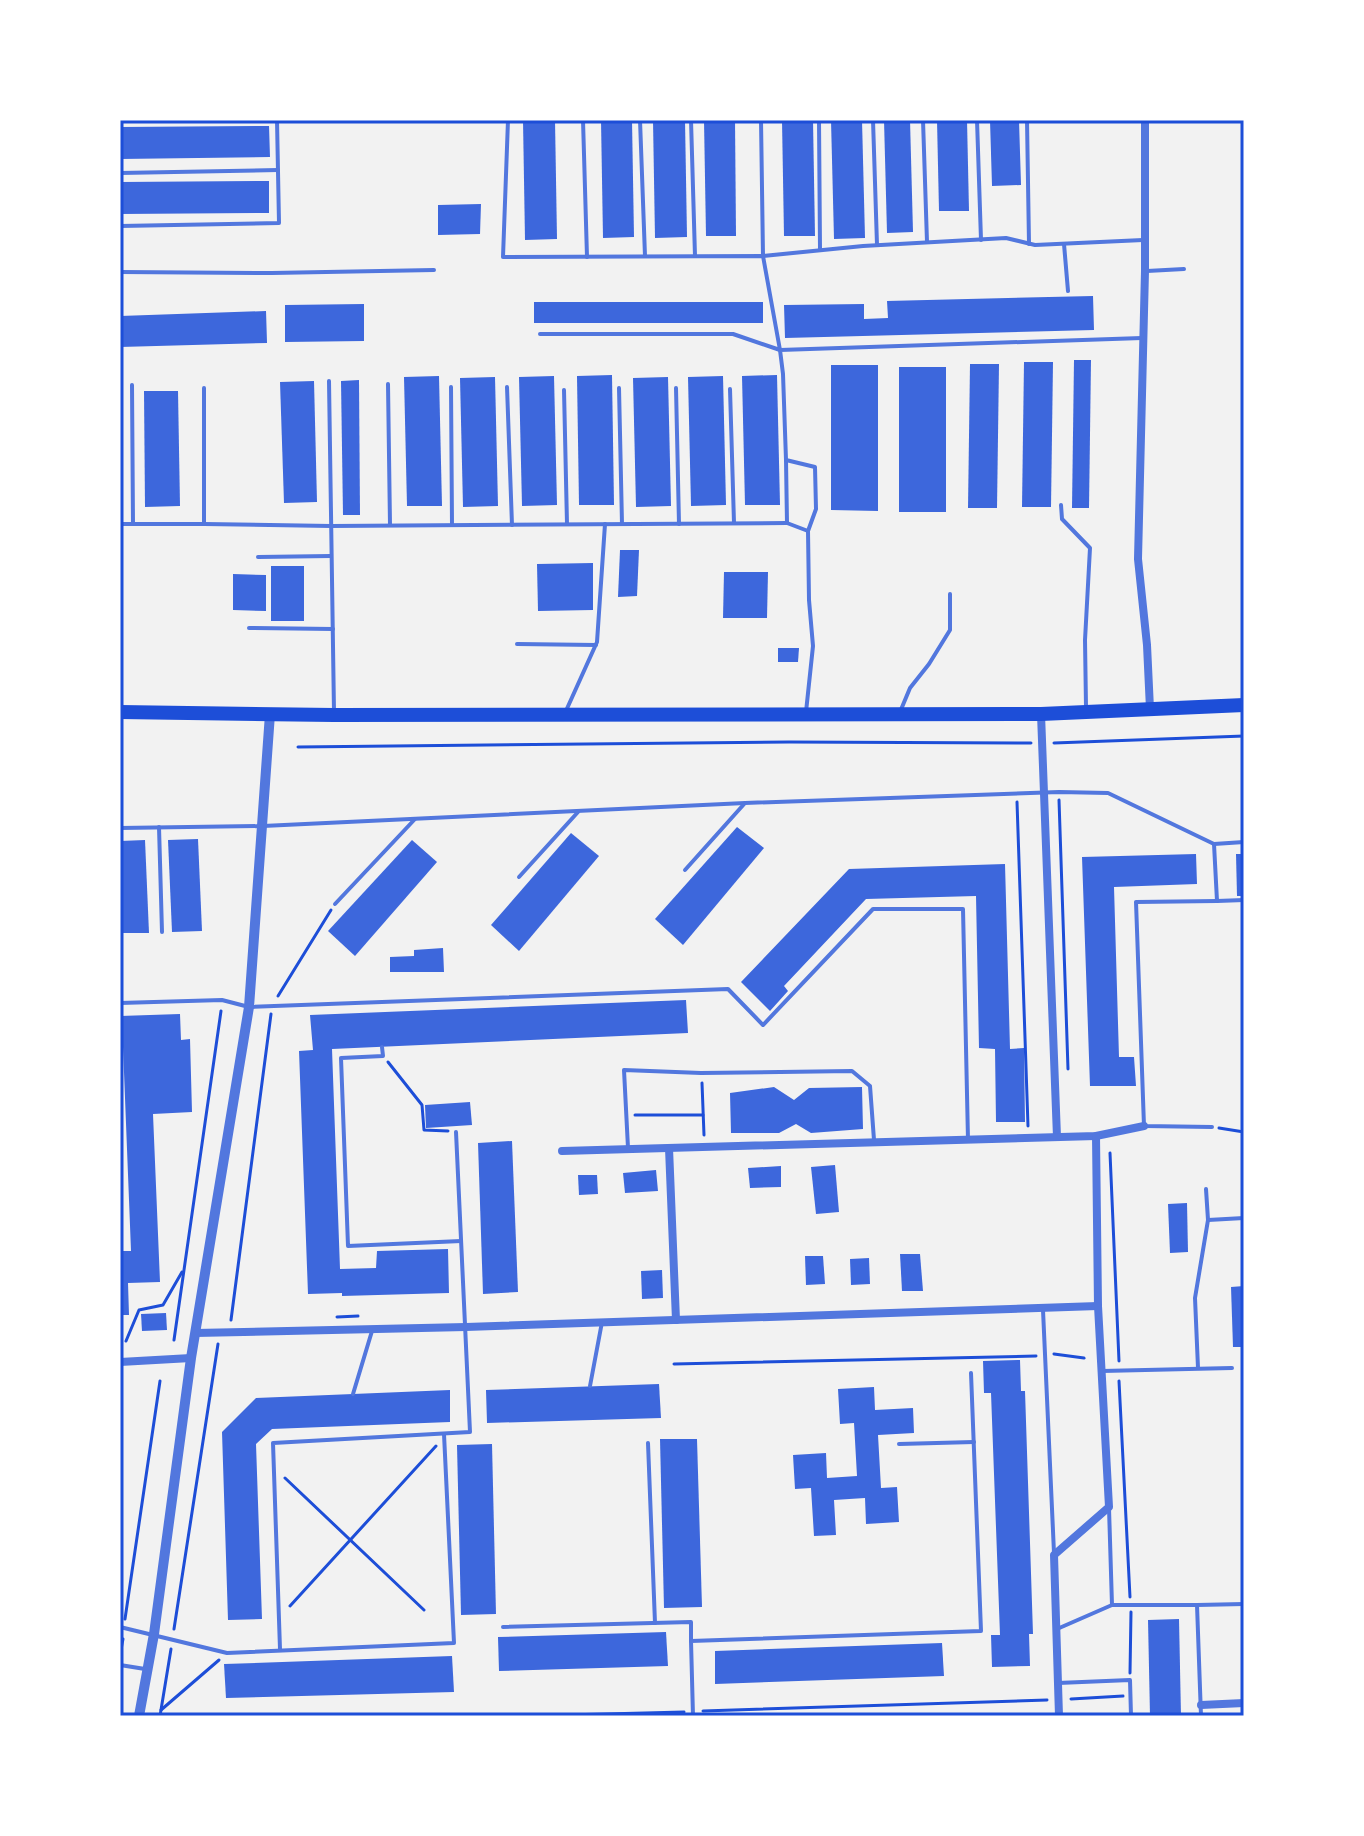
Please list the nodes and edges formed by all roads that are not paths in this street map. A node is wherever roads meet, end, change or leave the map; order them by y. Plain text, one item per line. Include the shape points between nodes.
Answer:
1 (277, 120) edge
2 (508, 120) edge
3 (583, 120) edge
4 (640, 120) edge
5 (691, 120) edge
6 (761, 120) edge
7 (819, 120) edge
8 (873, 120) edge
9 (923, 120) edge
10 (977, 120) edge
11 (1027, 120) edge
12 (1145, 120) edge
13 (278, 170) junction
14 (120, 173) edge
15 (120, 226) edge
16 (981, 240) junction
17 (1145, 240) junction
18 (927, 242) junction
19 (1029, 244) junction
20 (1064, 244) junction
21 (877, 245) junction
22 (820, 250) junction
23 (645, 256) junction
24 (695, 256) junction
25 (763, 256) junction
26 (587, 257) junction
27 (1184, 269) dead end
28 (434, 270) dead end
29 (1145, 271) junction
30 (120, 272) edge
31 (1068, 291) dead end
32 (540, 334) dead end
33 (1143, 338) junction
34 (780, 350) junction
35 (329, 381) dead end
36 (388, 384) dead end
37 (132, 385) dead end
38 (451, 387) dead end
39 (507, 387) dead end
40 (204, 388) dead end
41 (619, 388) dead end
42 (676, 388) dead end
43 (730, 389) dead end
44 (564, 390) dead end
45 (786, 460) junction
46 (1061, 505) dead end
47 (734, 523) junction
48 (787, 523) junction
49 (120, 524) edge
50 (133, 524) junction
51 (204, 524) junction
52 (567, 524) junction
53 (605, 524) junction
54 (622, 524) junction
55 (679, 524) junction
56 (390, 525) junction
57 (452, 525) junction
58 (512, 525) junction
59 (331, 526) junction
60 (808, 531) junction
61 (331, 556) junction
62 (258, 557) dead end
63 (950, 594) dead end
64 (249, 628) dead end
65 (333, 629) junction
66 (517, 644) dead end
67 (596, 645) junction
68 (1244, 705) edge
69 (1150, 709) junction
70 (120, 712) edge
71 (1086, 712) junction
72 (270, 714) junction
73 (899, 714) junction
74 (1041, 714) junction
75 (334, 715) junction
76 (564, 715) junction
77 (805, 715) junction
78 (1043, 793) junction
79 (745, 803) junction
80 (578, 812) junction
81 (415, 819) junction
82 (263, 826) junction
83 (159, 827) junction
84 (120, 828) edge
85 (1244, 842) edge
86 (1214, 844) junction
87 (685, 870) dead end
88 (519, 877) dead end
89 (1244, 900) edge
90 (1217, 901) junction
91 (335, 904) road end
92 (162, 932) dead end
93 (379, 1002) junction
94 (120, 1003) edge
95 (249, 1007) junction
96 (380, 1012) dead end
97 (382, 1047) dead end
98 (1144, 1126) junction
99 (1212, 1127) road end
100 (456, 1132) road end
101 (1096, 1136) junction
102 (1057, 1137) junction
103 (968, 1140) junction
104 (874, 1143) junction
105 (669, 1148) junction
106 (628, 1149) junction
107 (562, 1151) dead end
108 (1206, 1189) dead end
109 (1244, 1218) edge
110 (1208, 1220) junction
111 (461, 1241) junction
112 (1098, 1306) junction
113 (1043, 1308) junction
114 (676, 1320) junction
115 (602, 1322) junction
116 (466, 1327) junction
117 (373, 1329) junction
118 (195, 1333) junction
119 (191, 1358) junction
120 (120, 1362) edge
121 (1198, 1368) junction
122 (1232, 1368) dead end
123 (1102, 1371) junction
124 (971, 1373) dead end
125 (590, 1386) dead end
126 (353, 1394) dead end
127 (444, 1435) junction
128 (974, 1442) junction
129 (648, 1443) dead end
130 (899, 1444) dead end
131 (1109, 1507) junction
132 (1054, 1555) junction
133 (1244, 1604) edge
134 (1112, 1605) junction
135 (1197, 1605) junction
136 (655, 1623) junction
137 (122, 1627) edge
138 (503, 1627) dead end
139 (1057, 1629) junction
140 (154, 1634) junction
141 (691, 1641) junction
142 (280, 1649) junction
143 (120, 1665) edge
144 (147, 1670) junction
145 (1058, 1683) junction
146 (1244, 1703) edge
147 (1201, 1705) junction
148 (693, 1714) edge
149 (139, 1716) edge
150 (1059, 1716) edge
151 (1131, 1716) edge
152 (1201, 1716) edge

1 - 13 lane
2 - 26 lane via 503,257
3 - 26 lane
4 - 23 lane
5 - 24 lane
6 - 25 lane
7 - 22 lane
8 - 21 lane
9 - 18 lane
10 - 16 lane
11 - 19 lane
12 - 17 street
13 - 14 lane
13 - 15 lane via 279,223
16 - 18 lane
16 - 19 lane via 1006,238
17 - 20 lane
17 - 29 street
18 - 21 lane
19 - 20 lane
20 - 31 lane
21 - 22 lane
22 - 25 lane
23 - 24 lane
23 - 26 lane
24 - 25 lane
25 - 34 lane
27 - 29 lane
28 - 30 lane
29 - 33 street
32 - 34 lane via 733,334
33 - 34 lane
33 - 69 street via 1138,559
34 - 45 lane
35 - 59 lane
36 - 56 lane
37 - 50 lane
38 - 57 lane
39 - 58 lane
40 - 51 lane
41 - 54 lane
42 - 55 lane
43 - 47 lane
44 - 52 lane
45 - 48 lane
45 - 60 lane via 815,467 816,509
46 - 71 lane via 1062,519 1090,548
47 - 48 lane
47 - 55 lane
48 - 60 lane
49 - 50 lane
50 - 51 lane
51 - 59 lane
52 - 53 lane
52 - 58 lane
53 - 54 lane
53 - 67 lane
54 - 55 lane
56 - 57 lane
56 - 59 lane
57 - 58 lane
59 - 61 lane
60 - 77 lane via 813,646
61 - 62 lane
61 - 65 lane
63 - 73 lane via 950,630 910,688
64 - 65 lane
65 - 75 lane
66 - 67 lane
67 - 76 lane
68 - 69 main road
69 - 71 main road
70 - 72 main road
71 - 74 main road
72 - 75 main road
72 - 82 street
73 - 74 main road
73 - 77 main road
74 - 78 street
75 - 76 main road
76 - 77 main road
78 - 79 lane
78 - 86 lane via 1108,793
78 - 102 street
79 - 80 lane
79 - 87 lane
80 - 81 lane
80 - 88 lane
81 - 82 lane
81 - 91 lane
82 - 83 lane
82 - 95 street
83 - 84 lane
83 - 92 lane
85 - 86 lane
86 - 90 lane
89 - 90 lane
90 - 98 lane via 1136,902
93 - 95 lane
93 - 96 lane
93 - 103 lane via 728,989 763,1025 873,909 963,909
94 - 95 lane via 222,1000
95 - 118 street
97 - 111 lane via 383,1056 341,1058 348,1246
98 - 99 lane
98 - 101 street
100 - 111 lane
101 - 102 street
101 - 112 street
102 - 103 street
103 - 104 street
104 - 105 street
104 - 106 lane via 870,1086 852,1071 624,1070
105 - 106 street
105 - 114 street
106 - 107 street
108 - 110 lane
109 - 110 lane
110 - 121 lane via 1195,1298
111 - 116 lane
112 - 113 street
112 - 123 street
113 - 114 street
113 - 132 lane
114 - 115 street
115 - 116 street
115 - 125 lane
116 - 117 street
116 - 127 lane via 470,1432
117 - 118 street
117 - 126 lane
118 - 119 street
119 - 120 street
119 - 140 street
121 - 122 lane
121 - 123 lane
123 - 131 street
124 - 128 lane
127 - 142 lane via 273,1443
127 - 142 lane via 454,1643
128 - 130 lane
128 - 141 lane via 981,1631
129 - 136 lane
131 - 132 street
131 - 134 lane
132 - 139 street
133 - 135 lane
134 - 135 lane
134 - 139 lane
135 - 147 lane
136 - 138 lane
136 - 141 lane via 691,1622
137 - 140 lane
139 - 145 street
140 - 142 lane via 227,1653
140 - 144 street
141 - 148 lane
143 - 144 lane
144 - 149 street
145 - 150 street
145 - 151 lane via 1130,1680
146 - 147 street
147 - 152 lane

